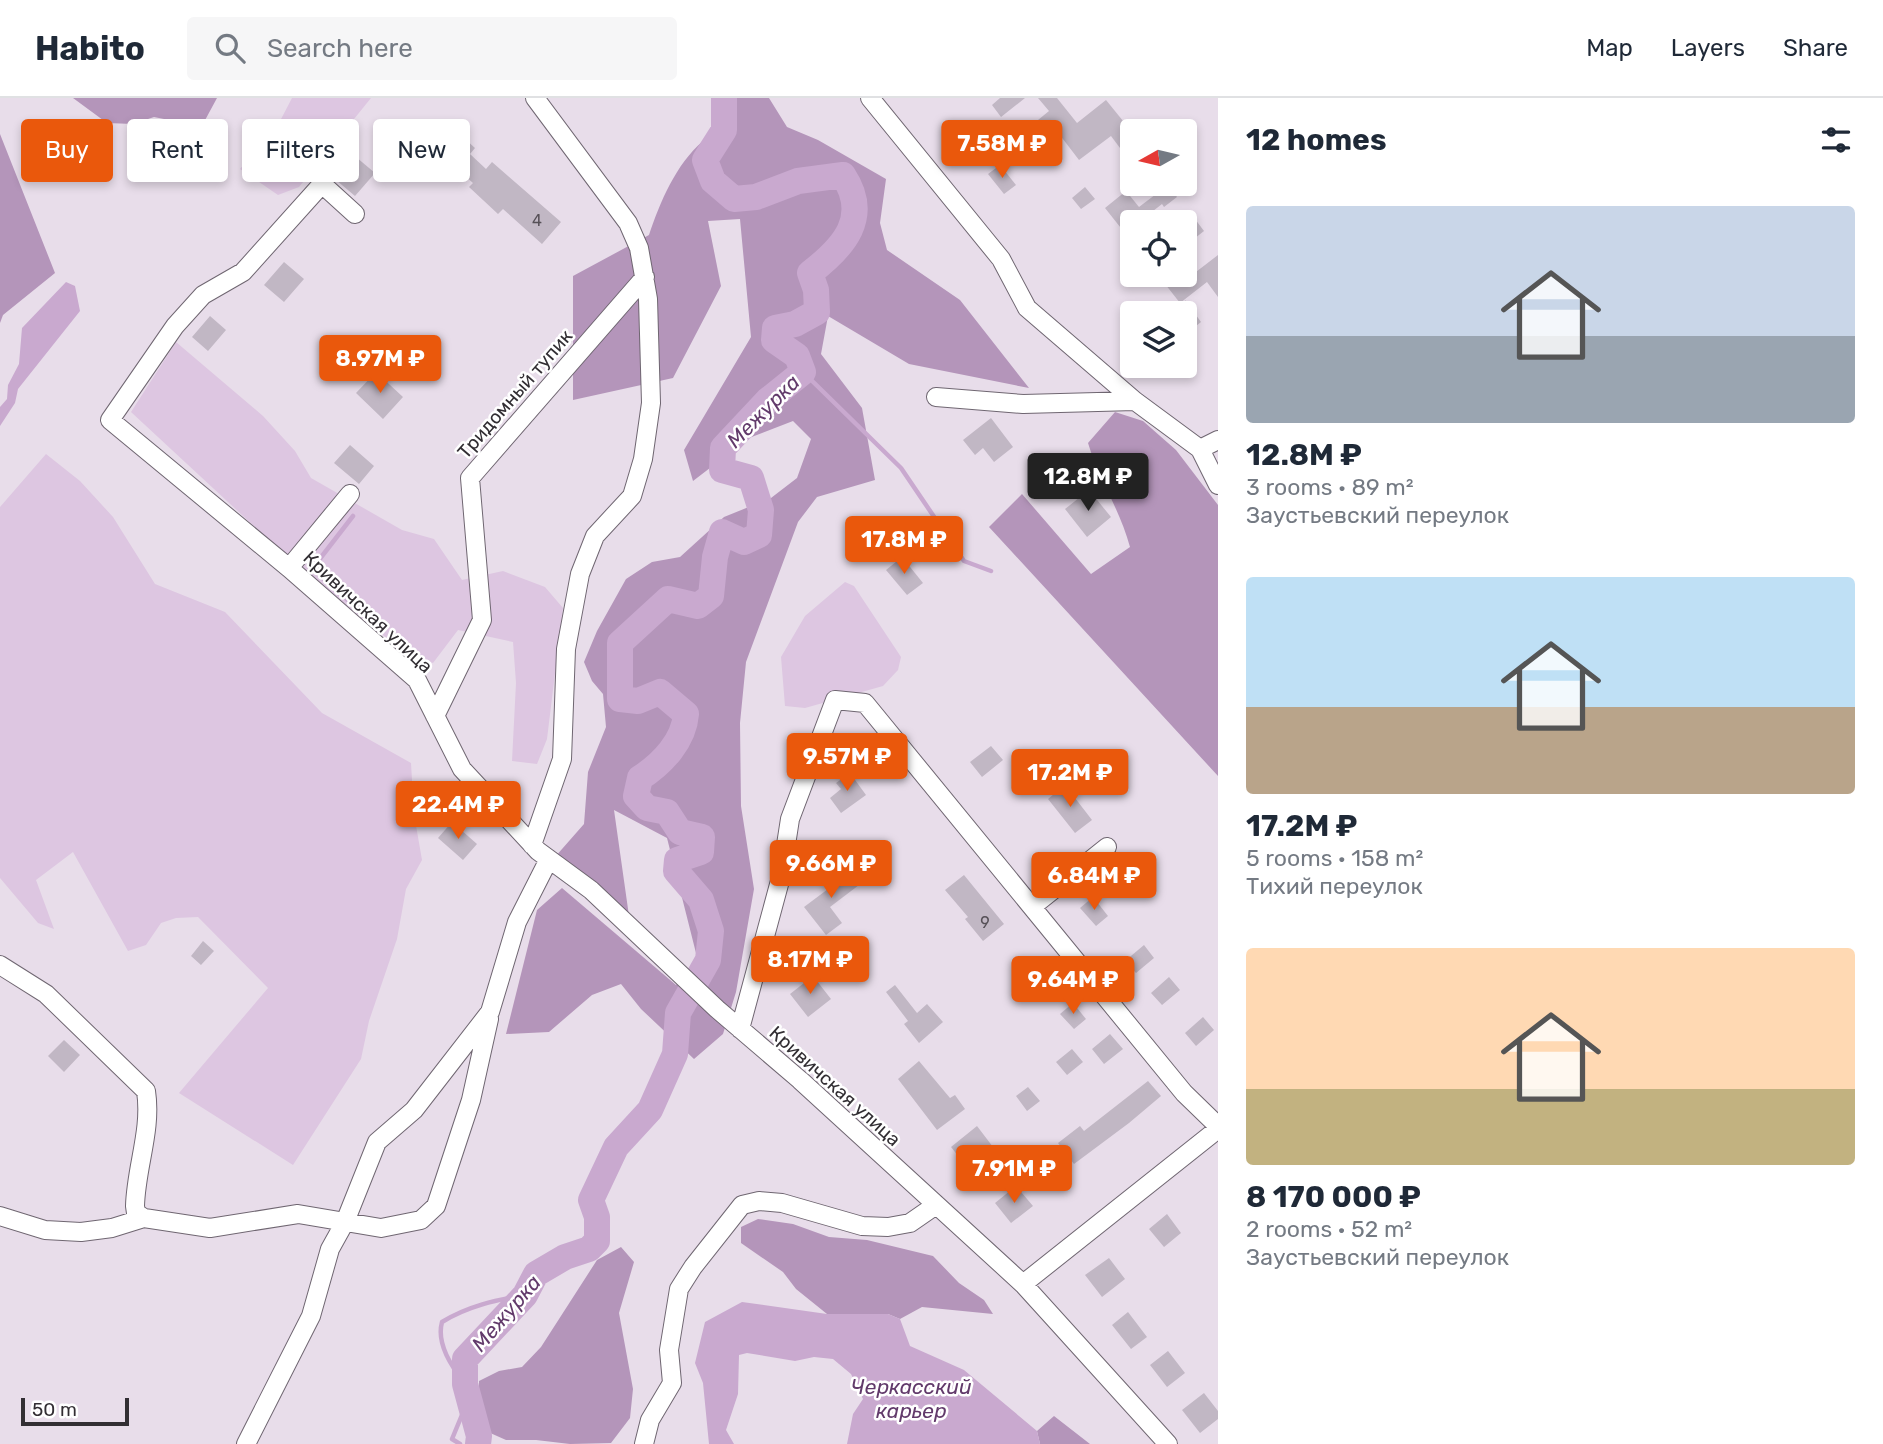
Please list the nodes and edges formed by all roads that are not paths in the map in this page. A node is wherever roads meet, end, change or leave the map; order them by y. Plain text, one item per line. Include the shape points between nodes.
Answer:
1 (536, 98) edge
2 (870, 98) edge
3 (355, 214) dead end
4 (645, 277) junction
5 (936, 397) dead end
6 (1135, 401) junction
7 (1218, 440) edge
8 (1200, 449) junction
9 (1218, 485) edge
10 (350, 494) dead end
11 (289, 568) junction
12 (435, 716) junction
13 (532, 845) junction
14 (1107, 847) dead end
15 (549, 859) junction
16 (1033, 906) junction
17 (0, 965) edge
18 (490, 1012) junction
19 (740, 1029) junction
20 (1218, 1128) edge
21 (936, 1205) junction
22 (0, 1216) edge
23 (144, 1218) junction
24 (345, 1222) junction
25 (1023, 1284) junction
26 (246, 1444) edge
27 (644, 1444) edge
28 (1168, 1444) edge

1 - 4 street via 628,223
2 - 6 street via 1001,259 1027,308
3 - 11 street, Кривичская улица via 322,184 243,272 203,296 175,326 110,420
4 - 12 street, Тридомный тупик via 470,478 482,620
4 - 13 street via 651,403 643,459 632,496 595,536 580,573 566,649 562,759
5 - 6 street via 1023,404
6 - 8 street
7 - 8 street
8 - 9 street
10 - 11 street
11 - 12 street, Кривичская улица via 417,680
12 - 13 street, Кривичская улица via 461,769
13 - 15 street, Кривичская улица
14 - 16 street
15 - 18 street via 517,922
15 - 19 street, Кривичская улица via 591,890
16 - 19 street via 865,703 835,700 790,819 781,877
16 - 20 street via 1184,1093
17 - 23 street via 46,994 146,1091 146,1132 135,1206
18 - 24 street via 414,1110 377,1143
18 - 24 street via 471,1100 436,1206 421,1220 403,1224 380,1228
19 - 21 street, Кривичская улица
20 - 25 street
21 - 25 street, Кривичская улица
21 - 27 street via 910,1223 888,1227 862,1226 782,1203 742,1205 679,1289 669,1350 672,1383 650,1420
22 - 23 street via 45,1230 81,1232
23 - 24 street via 210,1228 298,1214
24 - 26 street via 330,1250 311,1316
25 - 28 street, Кривичская улица

